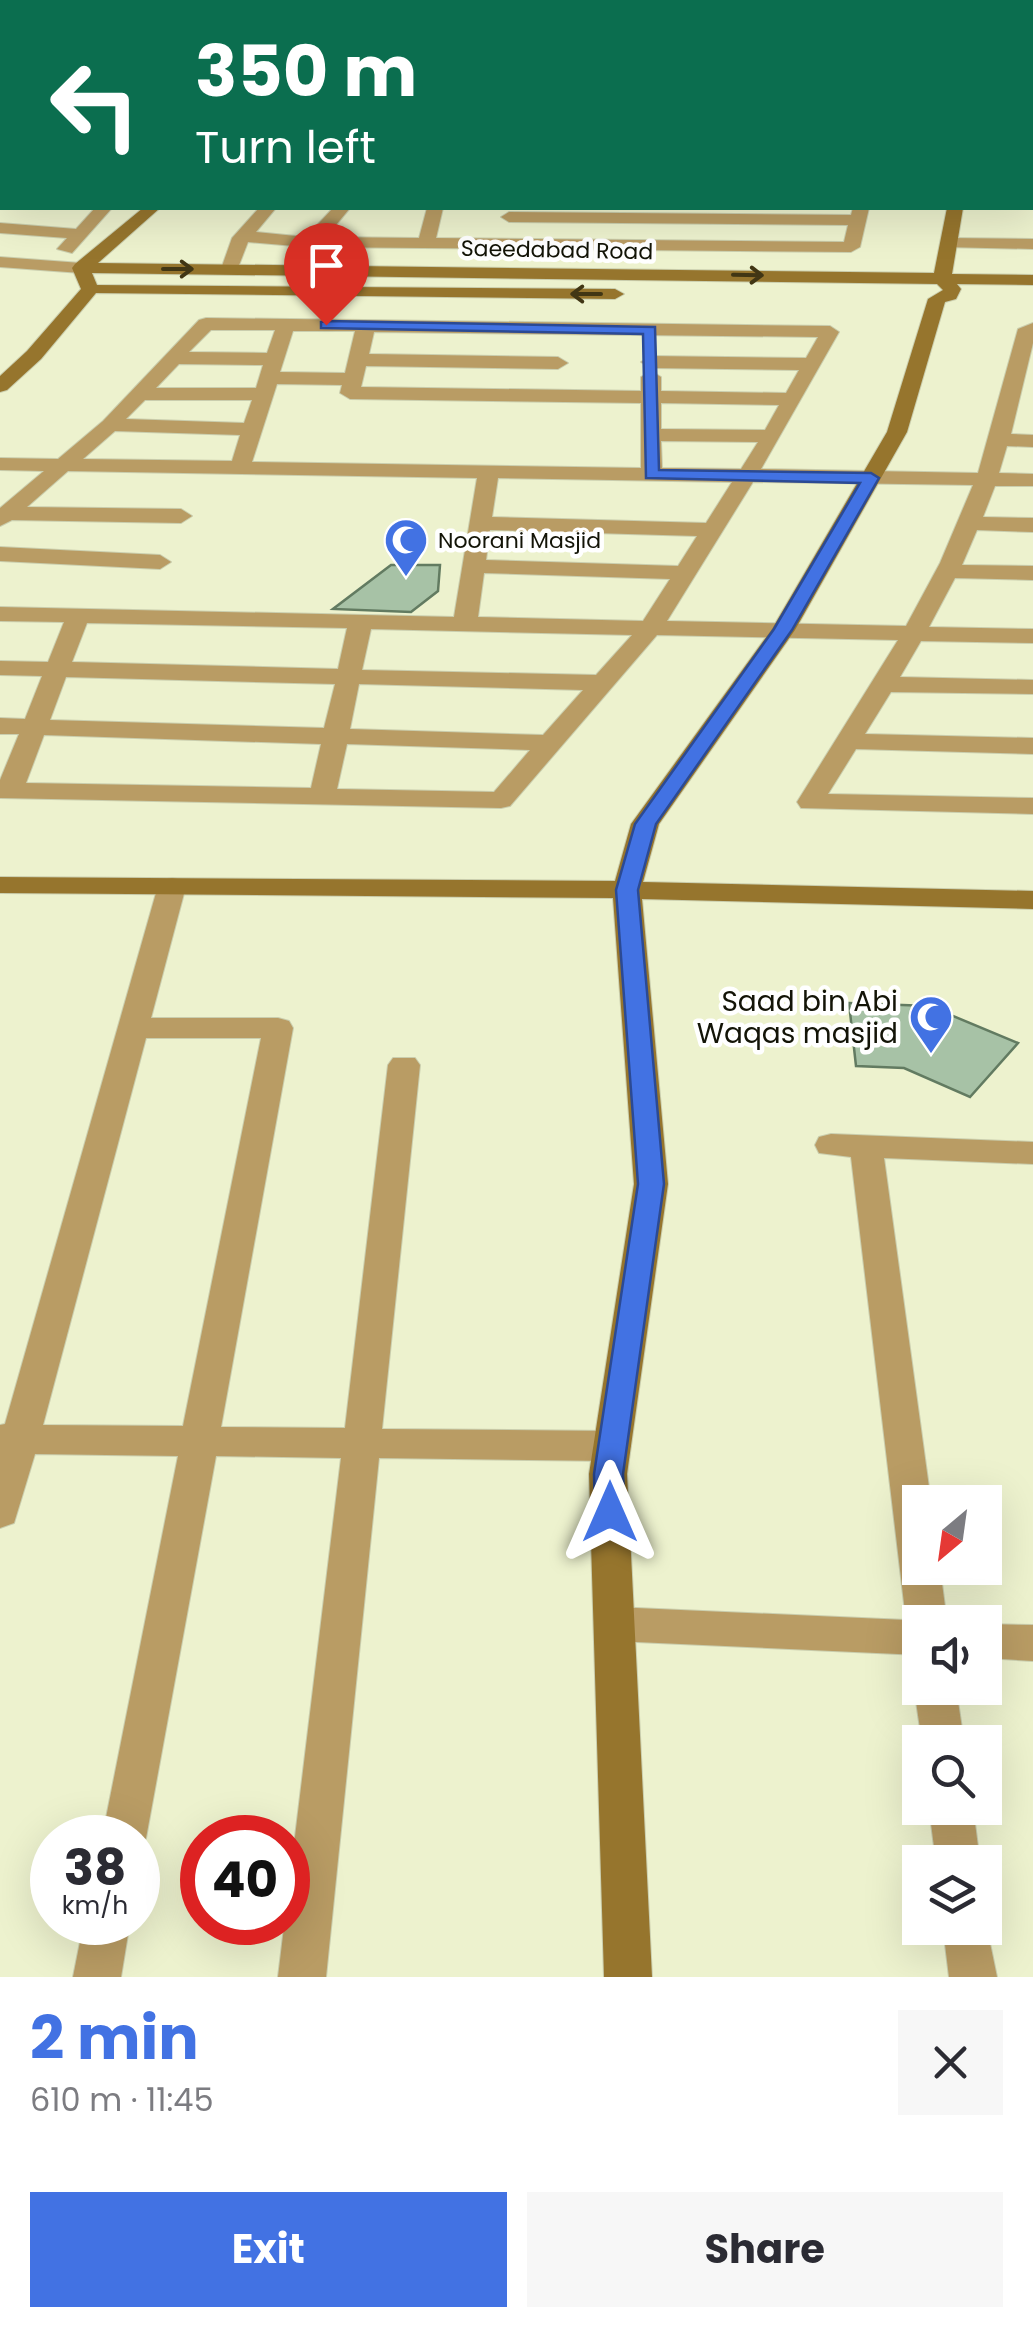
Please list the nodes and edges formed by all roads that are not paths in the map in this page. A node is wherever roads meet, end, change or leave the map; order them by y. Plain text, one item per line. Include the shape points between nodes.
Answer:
1 (102, 210) edge
2 (150, 210) edge
3 (266, 210) edge
4 (340, 210) edge
5 (434, 210) edge
6 (955, 210) edge
7 (510, 212) edge
8 (681, 213) edge
9 (859, 214) edge
10 (0, 228) edge
11 (80, 234) junction
12 (243, 236) junction
13 (312, 242) junction
14 (426, 243) junction
15 (451, 243) junction
16 (950, 243) junction
17 (506, 244) junction
18 (1033, 244) edge
19 (692, 246) junction
20 (0, 262) edge
21 (50, 265) junction
22 (80, 268) junction
23 (230, 269) junction
24 (449, 272) junction
25 (703, 275) junction
26 (1033, 280) edge
27 (90, 288) junction
28 (932, 292) junction
29 (823, 297) dead end
30 (975, 299) dead end
31 (286, 324) junction
32 (366, 325) junction
33 (562, 328) junction
34 (650, 330) junction
35 (1033, 330) edge
36 (173, 358) junction
37 (650, 362) junction
38 (1026, 362) edge
39 (558, 363) junction
40 (812, 364) junction
41 (355, 370) junction
42 (269, 377) junction
43 (0, 386) edge
44 (139, 394) junction
45 (554, 395) junction
46 (650, 396) junction
47 (793, 399) junction
48 (1021, 402) edge
49 (110, 426) junction
50 (253, 429) junction
51 (651, 435) junction
52 (772, 436) junction
53 (999, 440) junction
54 (1033, 440) edge
55 (0, 464) edge
56 (65, 465) junction
57 (240, 468) junction
58 (488, 472) junction
59 (652, 474) junction
60 (747, 476) junction
61 (871, 478) junction
62 (986, 480) junction
63 (1033, 480) edge
64 (4, 516) edge
65 (180, 516) dead end
66 (480, 523) junction
67 (968, 524) junction
68 (1033, 525) edge
69 (715, 530) junction
70 (0, 554) edge
71 (160, 562) dead end
72 (474, 566) junction
73 (945, 571) junction
74 (687, 573) junction
75 (1033, 573) edge
76 (0, 614) edge
77 (78, 616) junction
78 (361, 621) junction
79 (465, 623) junction
80 (652, 627) junction
81 (782, 630) junction
82 (914, 633) junction
83 (1033, 636) edge
84 (0, 668) edge
85 (57, 669) junction
86 (348, 676) junction
87 (603, 683) junction
88 (882, 684) junction
89 (1033, 687) edge
90 (0, 726) edge
91 (34, 728) junction
92 (335, 736) junction
93 (848, 741) junction
94 (550, 743) junction
95 (1033, 746) edge
96 (4, 791) edge
97 (322, 796) junction
98 (1033, 806) edge
99 (0, 884) edge
100 (172, 886) junction
101 (627, 890) junction
102 (1033, 900) edge
103 (133, 1028) junction
104 (404, 1065) dead end
105 (1033, 1153) edge
106 (10, 1439) edge
107 (199, 1442) junction
108 (363, 1443) junction
109 (612, 1446) junction
110 (0, 1512) edge
111 (924, 1605) edge
112 (614, 1624) junction
113 (902, 1637) edge
114 (1002, 1642) edge
115 (1033, 1643) edge
116 (128, 1815) edge
117 (103, 1945) edge
118 (968, 1945) edge
119 (97, 1977) edge
120 (302, 1977) edge
121 (628, 1977) edge
122 (973, 1977) edge

1 - 11 street
2 - 22 street
3 - 12 street
4 - 13 street
5 - 14 street
6 - 16 street
7 - 8 street
7 - 17 street
8 - 9 street
8 - 19 street
9 - 19 street via 851,247
10 - 11 street
11 - 21 street
12 - 13 street
12 - 23 street
13 - 14 street
14 - 15 street
15 - 17 street
15 - 24 street
16 - 18 street
16 - 28 street
17 - 19 street
19 - 25 street
20 - 21 street
21 - 22 street
22 -> 23 street, Saeedabad Road
22 - 27 street
23 - 24 street, Saeedabad Road
24 - 25 street, Saeedabad Road
25 -> 28 street, Saeedabad Road
26 - 28 street, Saeedabad Road
29 -> 27 street, Saeedabad Road
27 - 43 street
28 - 30 street, Saeedabad Road
28 - 61 street via 897,432
31 - 32 street
31 - 36 street via 206,324
31 - 42 street
32 - 33 street
32 - 41 street
33 - 34 street
33 - 39 street
34 - 37 street
34 - 40 street via 830,332
35 - 38 street via 1026,329
36 - 42 street
36 - 44 street
37 - 40 street
37 - 46 street
38 - 48 street
39 - 41 street
39 - 45 street
40 - 47 street
41 - 42 street
41 - 45 street via 350,393
42 - 44 street
42 - 50 street
44 - 49 street
45 - 46 street
46 - 47 street
46 - 51 street
47 - 52 street
48 - 53 street
49 - 50 street
49 - 56 street
50 - 57 street
51 - 52 street
51 - 59 street
52 - 60 street
53 - 54 street
53 - 62 street
55 - 56 street
56 - 57 street
56 - 64 street
57 - 58 street
58 - 59 street
58 - 66 street
59 - 60 street
60 - 61 street
60 - 69 street
61 - 62 street
61 - 81 street
62 - 63 street
62 - 67 street
64 - 65 street
66 - 69 street
66 - 72 street
67 - 68 street
67 - 73 street
69 - 74 street
70 - 71 street
72 - 74 street
72 - 79 street
73 - 75 street
73 - 82 street
74 - 80 street
76 - 77 street
77 - 78 street
77 - 85 street
78 - 79 street
78 - 86 street
79 - 80 street
80 - 81 street
80 - 87 street
81 - 82 street
81 - 101 street via 645,824
82 - 83 street
82 - 88 street
84 - 85 street
85 - 86 street
85 - 91 street
86 - 87 street
86 - 92 street
87 - 94 street
88 - 89 street
88 - 93 street
90 - 91 street
91 - 92 street
91 - 96 street
92 - 94 street
92 - 97 street
93 - 95 street
93 - 98 street via 810,802
94 - 97 street via 500,800
96 - 97 street
99 - 100 street
100 - 101 street
100 - 103 street
101 - 102 street
101 - 109 street via 651,1184
103 - 106 street
103 - 107 street via 278,1028
104 - 108 street
105 - 111 street via 848,1145
106 - 107 street
106 - 110 street
107 - 108 street
107 - 116 street
108 - 109 street
108 - 120 street
109 - 112 street
112 - 113 street
112 - 121 street
114 - 115 street
117 - 119 street
118 - 122 street

